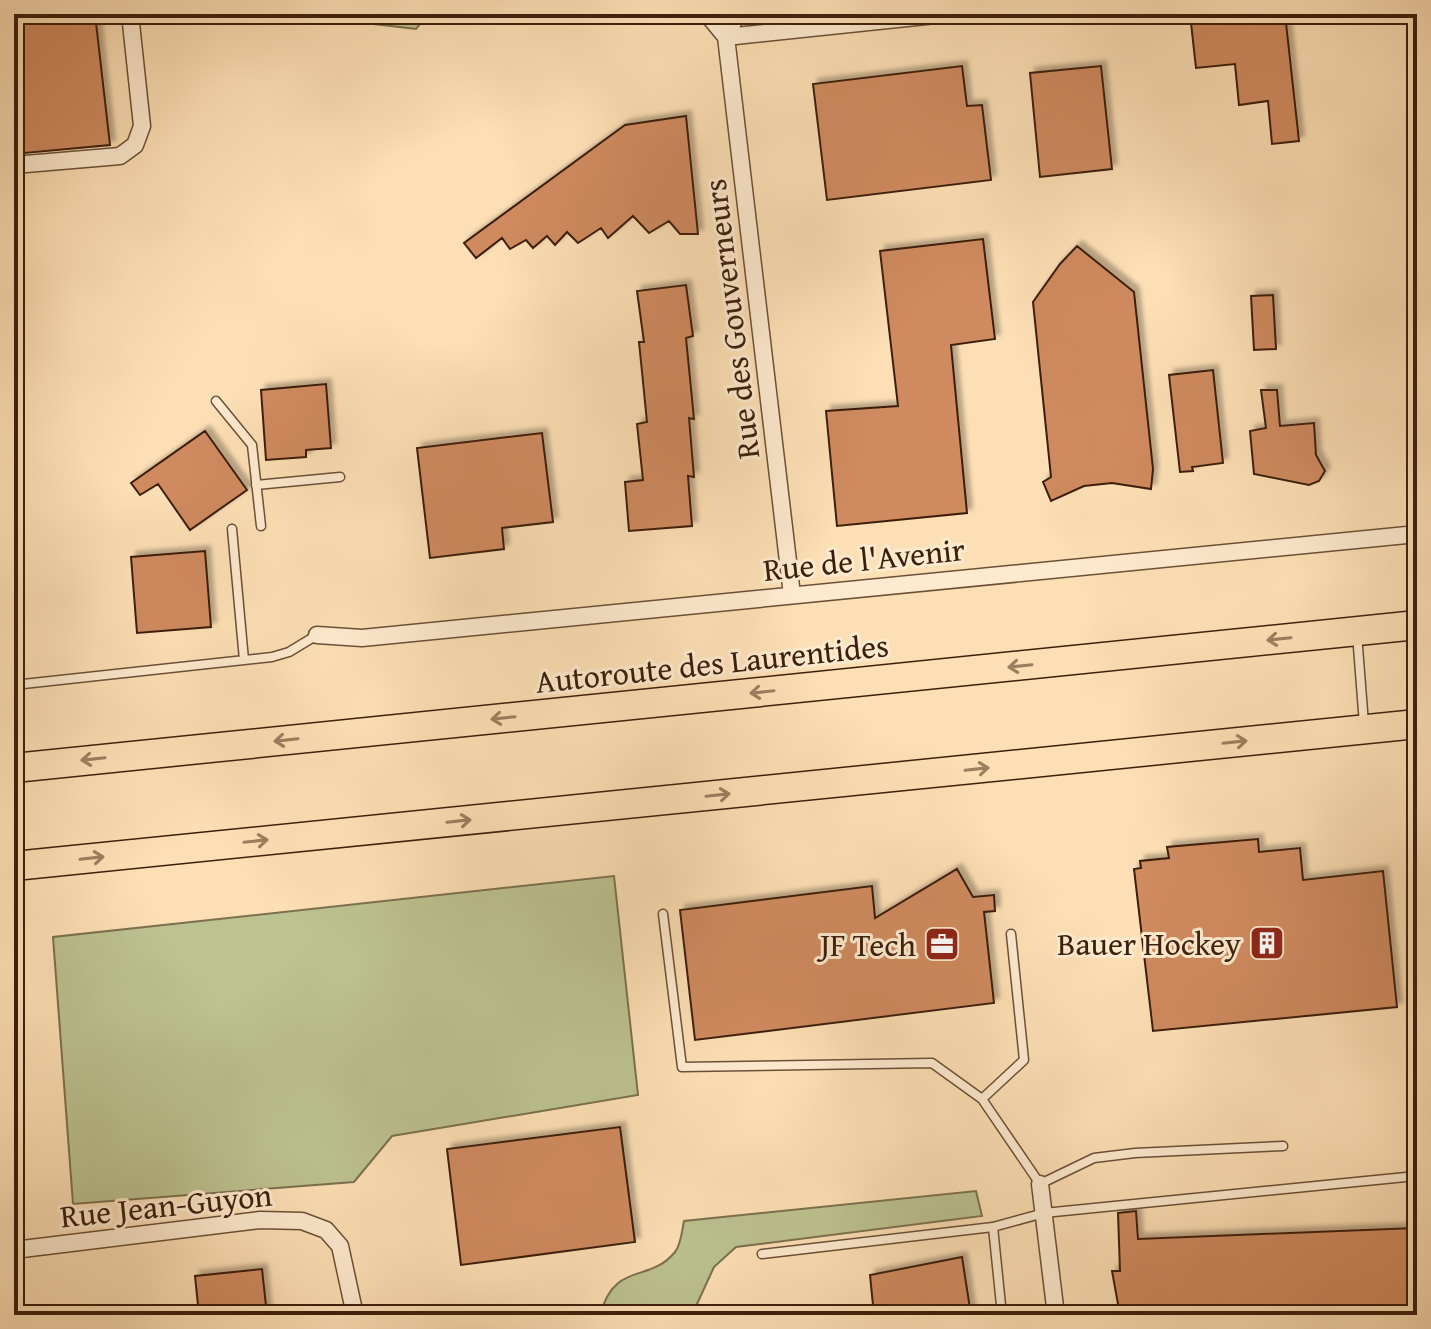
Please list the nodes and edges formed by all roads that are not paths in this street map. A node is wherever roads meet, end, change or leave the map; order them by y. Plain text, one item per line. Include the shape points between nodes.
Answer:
1 (130, 14) edge
2 (707, 14) edge
3 (737, 14) edge
4 (945, 14) edge
5 (726, 37) junction
6 (14, 165) edge
7 (216, 401) dead end
8 (340, 477) dead end
9 (256, 485) junction
10 (261, 526) dead end
11 (232, 529) dead end
12 (1417, 534) edge
13 (792, 595) junction
14 (1417, 625) edge
15 (1356, 631) junction
16 (317, 635) joint
17 (244, 660) junction
18 (14, 685) edge
19 (1417, 724) edge
20 (1365, 729) junction
21 (14, 768) edge
22 (14, 866) edge
23 (663, 914) dead end
24 (1011, 934) dead end
25 (982, 1099) junction
26 (1283, 1146) dead end
27 (1406, 1177) dead end
28 (1040, 1184) junction
29 (1044, 1213) junction
30 (993, 1227) junction
31 (14, 1250) edge
32 (762, 1254) dead end
33 (355, 1315) edge
34 (1002, 1315) edge
35 (1056, 1315) edge

1 - 6 street via 142,126 135,145 120,156
2 - 5 street
3 - 5 street
4 - 5 street
5 - 13 street, Rue des Gouverneurs
7 - 9 lane via 252,445
8 - 9 lane
9 - 10 lane
11 - 17 lane
12 - 13 street, Rue de l'Avenir
13 - 16 street, Rue de l'Avenir via 362,638
14 - 15 highway, Autoroute des Laurentides
15 - 20 lane
15 -> 21 highway, Autoroute des Laurentides
16 - 17 lane via 281,655
17 - 18 lane
19 - 20 highway
22 -> 20 highway
23 - 25 lane via 682,1067 932,1063
24 - 25 lane via 1024,1060
25 - 28 lane
26 - 28 lane via 1094,1158
27 - 29 lane
28 - 29 street
29 - 30 lane
29 - 35 street
30 - 32 lane
30 - 34 lane
31 - 33 street, Rue Jean-Guyon via 260,1220 302,1221 326,1230 340,1246

